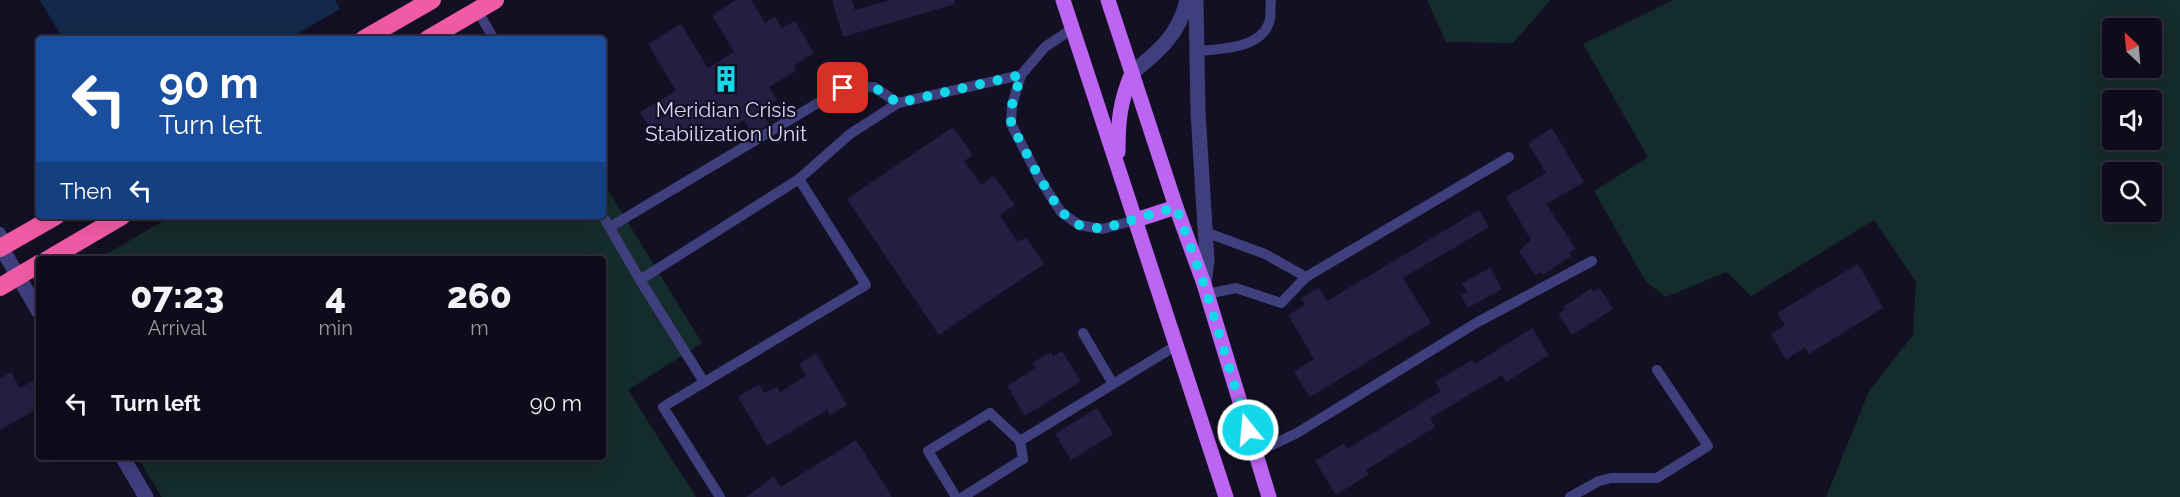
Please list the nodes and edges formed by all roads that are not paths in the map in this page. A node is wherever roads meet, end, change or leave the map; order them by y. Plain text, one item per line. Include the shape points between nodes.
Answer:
1 (432, 0) edge
2 (495, 0) edge
3 (1063, 0) edge
4 (1108, 0) edge
5 (1187, 0) edge
6 (1196, 0) edge
7 (1270, 0) edge
8 (474, 5) edge
9 (1072, 29) junction
10 (369, 36) edge
11 (432, 36) edge
12 (492, 36) edge
13 (1197, 51) junction
14 (1132, 73) junction
15 (1021, 75) junction
16 (898, 103) junction
17 (1509, 157) dead end
18 (1118, 166) junction
19 (799, 179) junction
20 (1176, 207) junction
21 (50, 219) edge
22 (117, 219) edge
23 (605, 219) edge
24 (1136, 220) junction
25 (610, 227) junction
26 (1205, 232) junction
27 (0, 242) edge
28 (54, 256) edge
29 (1592, 261) dead end
30 (36, 266) edge
31 (18, 277) junction
32 (1306, 277) junction
33 (640, 280) junction
34 (0, 287) edge
35 (1206, 289) junction
36 (36, 307) edge
37 (1083, 333) dead end
38 (1177, 345) junction
39 (1657, 370) dead end
40 (704, 382) junction
41 (1113, 384) junction
42 (1020, 441) junction
43 (1255, 453) junction
44 (124, 460) edge
45 (147, 497) edge
46 (720, 497) edge
47 (956, 497) edge
48 (963, 497) edge
49 (1226, 497) edge
50 (1269, 497) edge
51 (1570, 497) edge

1 - 10 highway
2 - 8 highway
3 - 9 main road
4 - 14 main road
5 - 14 street via 1169,40
6 - 13 street
7 - 13 lane via 1268,25 1256,39 1237,48
8 - 11 highway
8 - 12 lane
9 - 15 lane via 1045,47
9 - 18 main road
13 - 26 street
14 - 18 main road via 1122,97 1118,122
14 - 20 main road
15 - 16 lane
15 - 24 lane via 1011,124 1061,212 1079,225 1102,229
16 - 19 lane via 850,134
16 - 25 lane via 874,87 843,88
17 - 32 lane
18 - 24 main road
19 - 33 lane
19 - 40 lane via 866,285
20 - 24 main road
20 - 35 main road
21 - 27 highway
22 - 28 highway
23 - 25 lane
24 - 38 main road
25 - 33 lane
26 - 32 lane via 1265,254
26 - 35 street
27 - 31 street
29 - 43 lane via 1476,323 1297,433
30 - 31 highway
31 - 34 highway
31 - 36 street
32 - 35 lane via 1281,303 1236,288
33 - 40 lane
35 - 43 main road
37 - 41 lane
38 - 41 lane
38 - 49 main road
39 - 51 lane via 1708,446 1657,478 1611,478
40 - 46 lane via 663,407
41 - 42 lane
42 - 47 lane via 990,413 928,451
42 - 48 lane via 1023,459
43 - 50 main road
44 - 45 street

